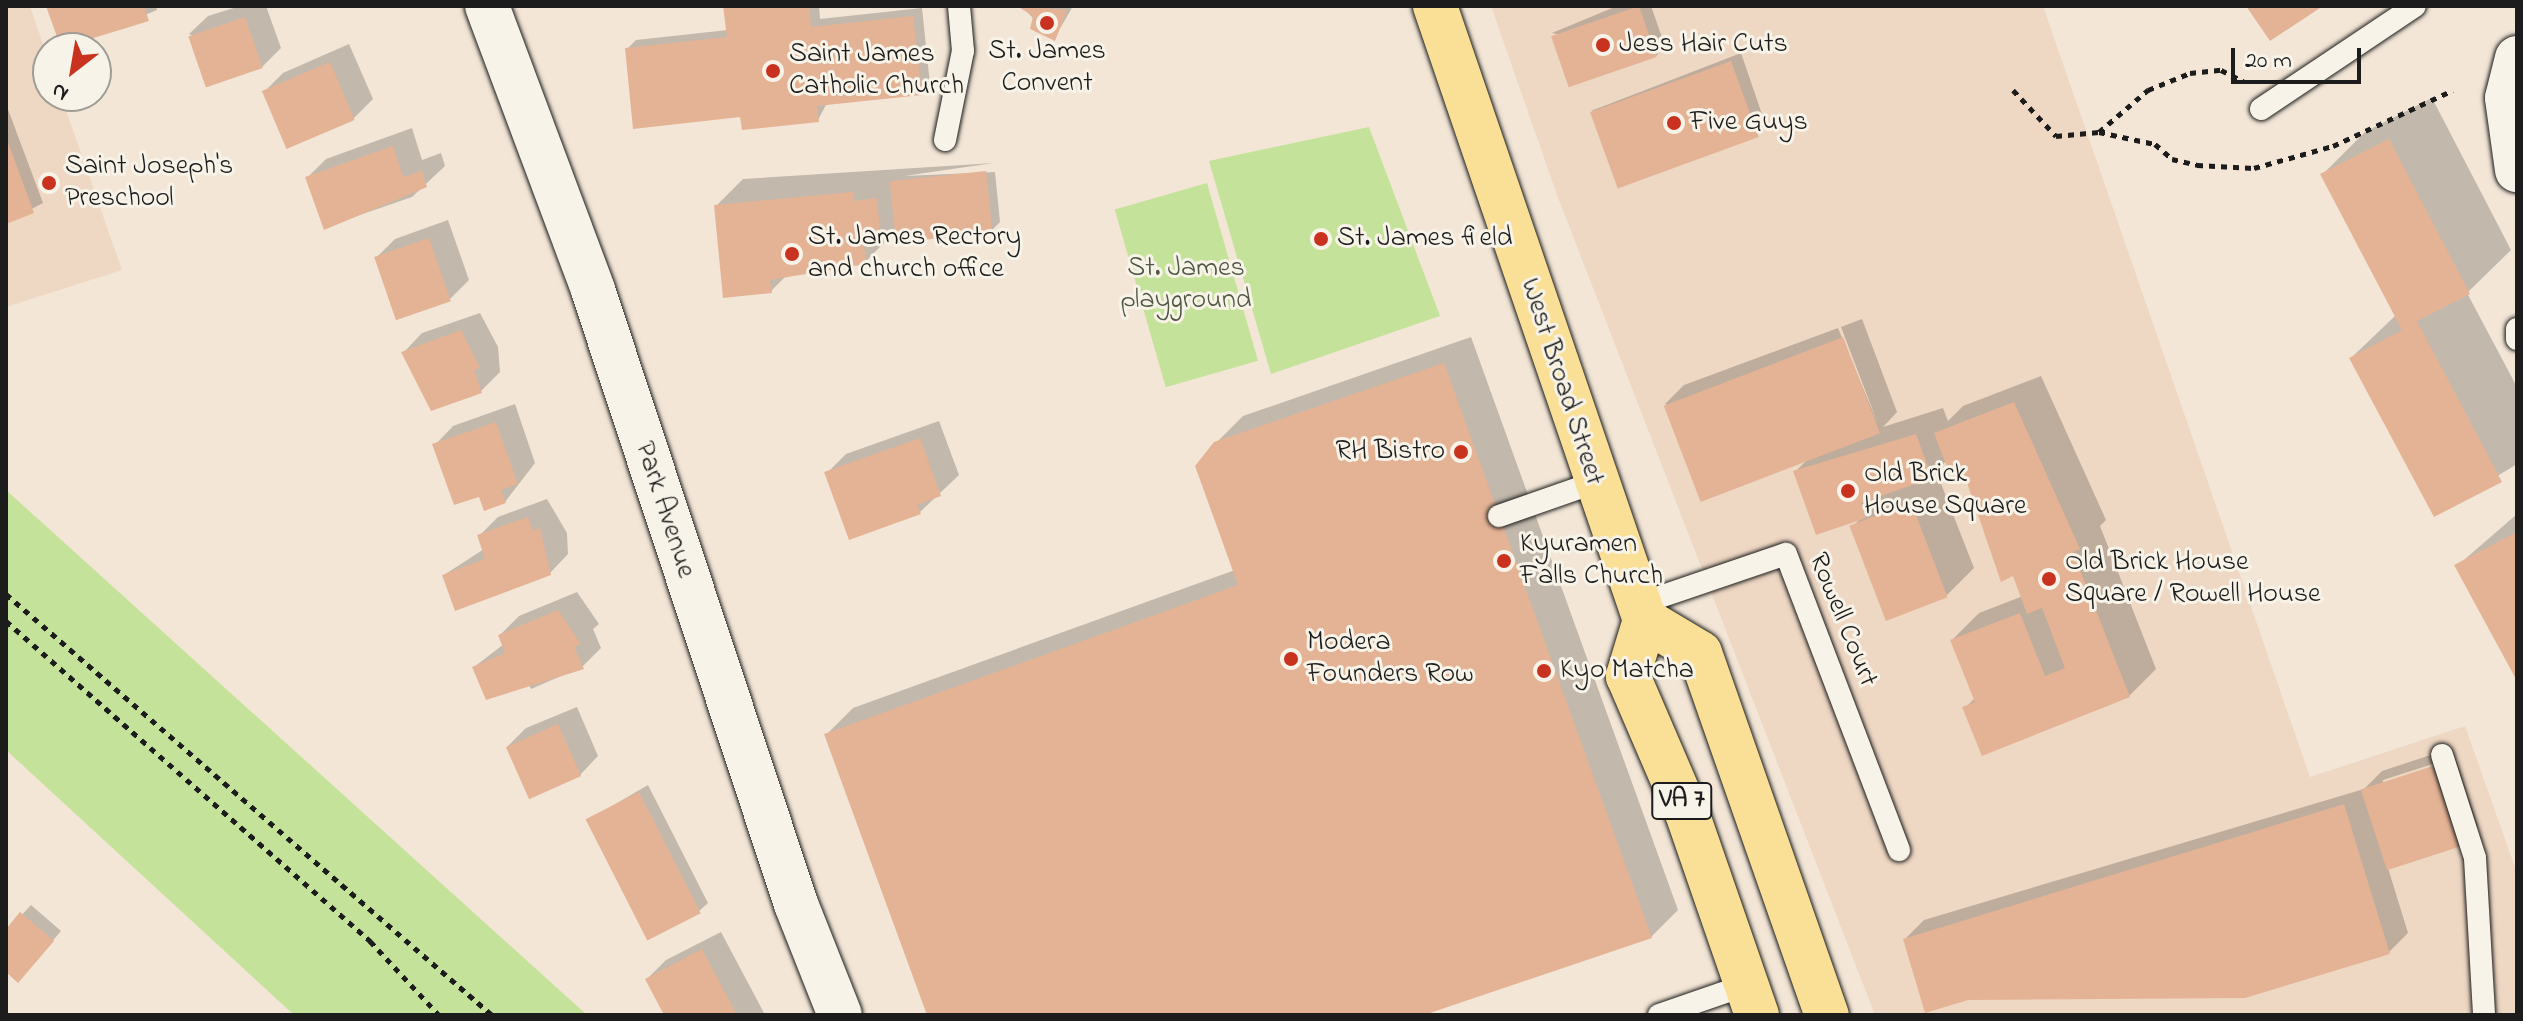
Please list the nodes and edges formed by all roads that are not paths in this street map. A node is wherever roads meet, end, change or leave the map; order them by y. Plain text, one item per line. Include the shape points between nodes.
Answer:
1 (487, 6) edge
2 (959, 6) edge
3 (1435, 6) edge
4 (2415, 6) edge
5 (2517, 58) edge
6 (2261, 109) road end
7 (945, 140) dead end
8 (2517, 170) edge
9 (2517, 329) edge
10 (2517, 339) edge
11 (1593, 483) junction
12 (1499, 516) dead end
13 (1642, 612) junction
14 (2442, 755) dead end
15 (1899, 850) dead end
16 (1752, 1000) edge
17 (840, 1015) edge
18 (1659, 1015) edge
19 (1827, 1015) edge
20 (2484, 1015) edge

1 - 17 street, Park Avenue via 593,290 791,889
2 - 7 lane via 963,51
3 - 11 main road, West Broad Street
4 - 6 lane
5 - 8 street via 2507,98
9 - 10 lane
11 - 12 lane
11 - 13 main road, West Broad Street
13 - 15 lane, Rowell Court via 1786,554
13 - 16 main road, VA 7 via 1628,676 1687,813
13 - 19 main road, VA 7 via 1700,653
14 - 20 lane via 2475,858
16 - 18 lane

